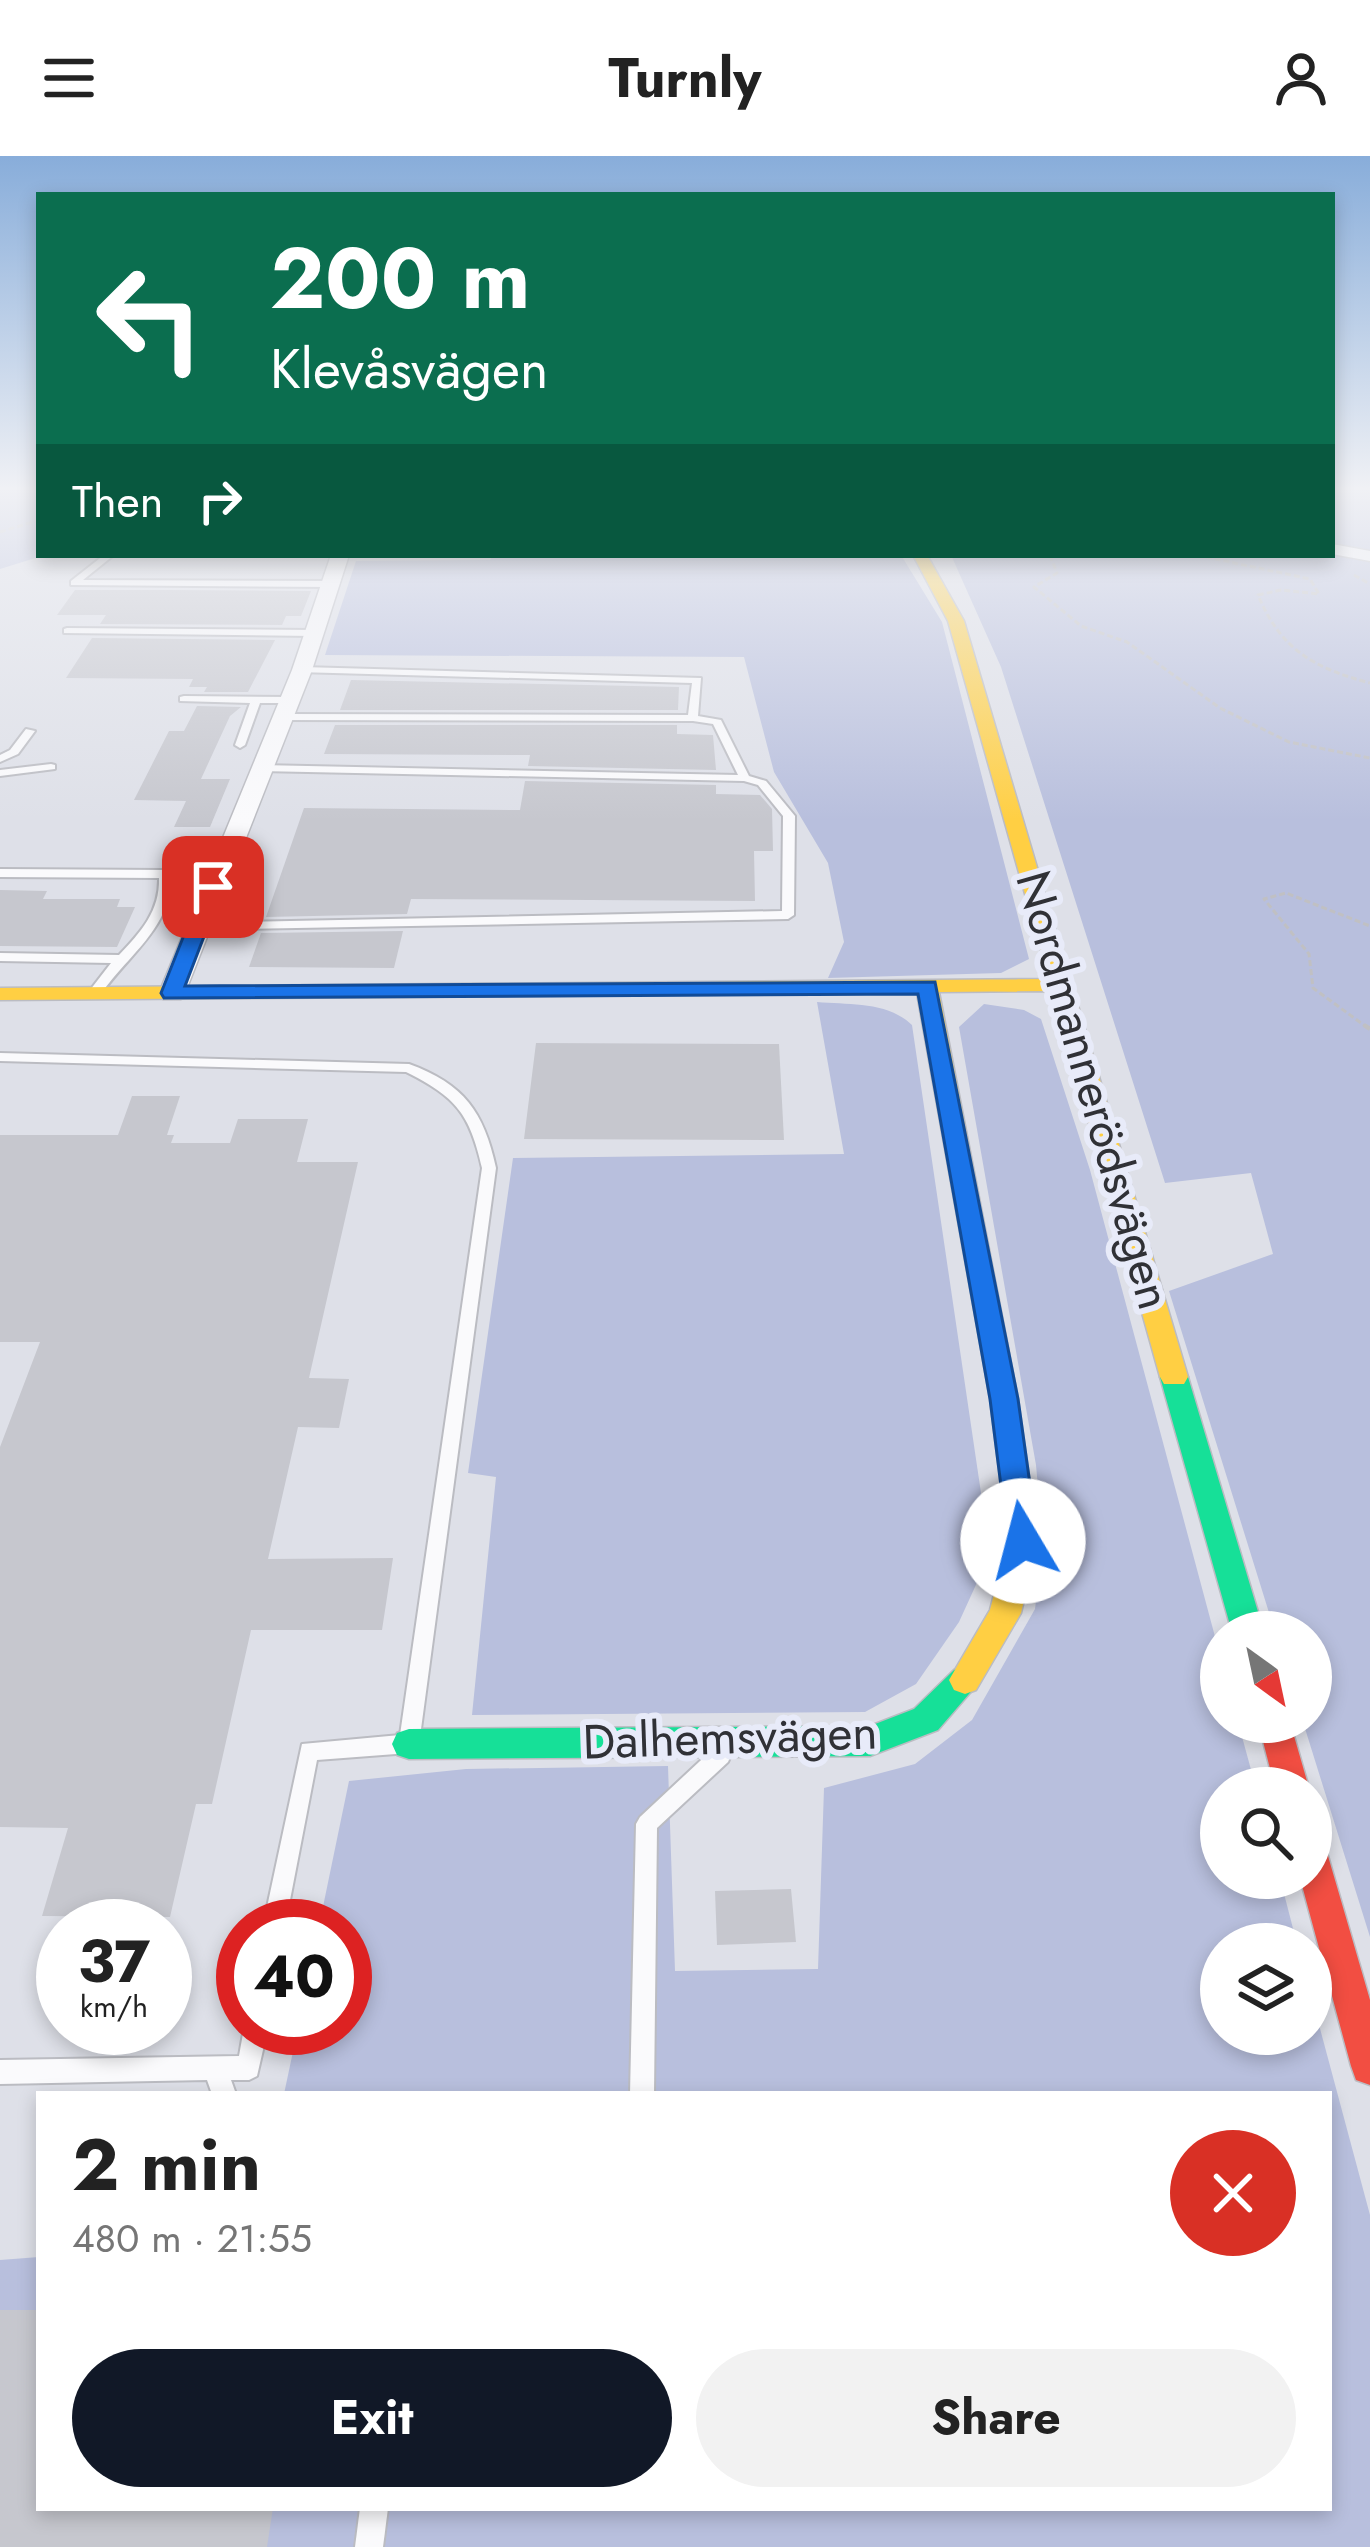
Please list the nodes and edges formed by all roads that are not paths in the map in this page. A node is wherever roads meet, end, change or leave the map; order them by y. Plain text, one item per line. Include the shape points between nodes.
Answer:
1 (327, 598) edge
2 (943, 598) edge
3 (67, 631) dead end
4 (314, 633) junction
5 (302, 670) junction
6 (184, 699) dead end
7 (256, 700) junction
8 (286, 708) junction
9 (694, 718) junction
10 (30, 731) dead end
11 (240, 745) dead end
12 (0, 759) edge
13 (51, 767) dead end
14 (260, 767) junction
15 (0, 772) edge
16 (745, 778) junction
17 (0, 873) edge
18 (197, 926) junction
19 (0, 957) edge
20 (120, 959) junction
21 (1064, 985) junction
22 (927, 987) junction
23 (172, 993) junction
24 (0, 994) edge
25 (94, 994) junction
26 (0, 1058) edge
27 (1242, 1611) edge
28 (736, 1742) junction
29 (409, 1744) junction
30 (279, 1899) edge
31 (1323, 1899) edge
32 (251, 2055) edge
33 (1370, 2066) edge
34 (214, 2069) junction
35 (0, 2072) edge
36 (223, 2091) edge
37 (642, 2091) edge
38 (374, 2511) edge
39 (370, 2547) edge

1 - 4 street
2 - 21 street, Nordmannerödsvägen
3 - 4 lane
4 - 5 street
5 - 8 street
5 - 9 lane via 697,680
6 - 7 lane
7 - 8 lane
7 - 11 lane
8 - 9 lane
8 - 14 street
9 - 16 lane via 717,722
10 - 12 lane
13 - 15 lane
14 - 16 lane
14 - 18 street
16 - 18 lane via 762,783 790,816 788,916
17 - 20 lane via 165,874 146,938
18 - 23 street
19 - 20 lane
20 - 25 lane
21 - 22 street
21 - 27 street, Nordmannerödsvägen
22 - 23 street
22 - 28 street, Dalhemsvägen via 1023,1541 1005,1612 972,1672 926,1720 870,1741
23 - 25 street
24 - 25 street
26 - 29 lane via 409,1068 458,1092 482,1130 490,1168
28 - 29 street, Dalhemsvägen
28 - 37 lane via 647,1824
29 - 30 lane via 309,1751
31 - 33 street
32 - 34 lane via 249,2068
34 - 35 lane
34 - 36 lane
38 - 39 lane

